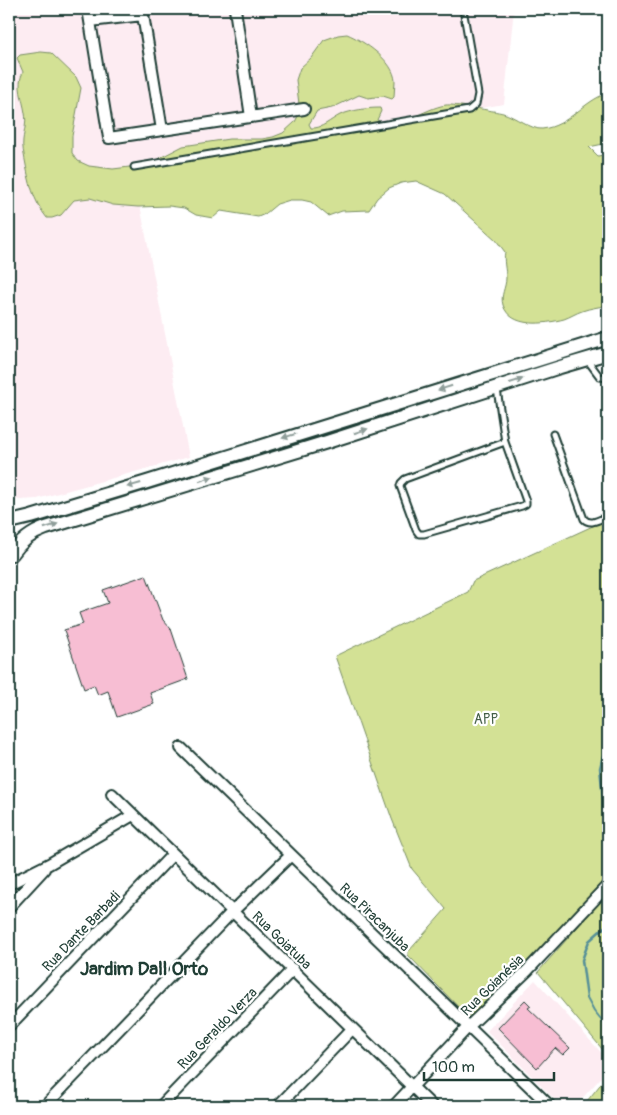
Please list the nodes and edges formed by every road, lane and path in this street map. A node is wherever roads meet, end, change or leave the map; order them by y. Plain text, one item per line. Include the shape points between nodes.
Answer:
1 (88, 9) edge
2 (235, 9) edge
3 (463, 9) edge
4 (142, 12) edge
5 (90, 21) junction
6 (304, 109) dead end
7 (251, 117) junction
8 (162, 130) junction
9 (134, 167) dead end
10 (608, 338) edge
11 (608, 353) edge
12 (587, 359) junction
13 (608, 378) edge
14 (496, 388) junction
15 (553, 434) dead end
16 (505, 442) junction
17 (608, 516) edge
18 (9, 521) edge
19 (10, 557) edge
20 (181, 748) dead end
21 (112, 794) dead end
22 (133, 815) junction
23 (173, 854) junction
24 (291, 855) junction
25 (49, 864) junction
26 (9, 884) edge
27 (608, 885) edge
28 (9, 907) edge
29 (232, 912) junction
30 (293, 969) junction
31 (9, 1026) edge
32 (468, 1027) junction
33 (352, 1029) junction
34 (413, 1087) junction
35 (45, 1106) edge
36 (161, 1106) edge
37 (278, 1106) edge
38 (394, 1106) edge
39 (432, 1106) edge
40 (550, 1106) edge

1 - 5 street
2 - 7 street
3 - 9 lane via 478,94 476,104 469,110
4 - 5 street
4 - 8 street
5 - 8 street via 109,138
6 - 7 street
7 - 8 street
10 -> 18 street via 147,482
11 - 12 street
12 - 13 lane via 600,377
14 -> 12 street
14 - 16 lane
19 -> 14 street via 18,545 46,528
15 - 17 lane via 584,519 592,522
16 - 16 lane via 526,504 420,534 401,483
18 - 19 street via 15,538
20 - 24 street, Rua Piracanjuba
21 - 22 street, Rua Goiatuba
22 - 23 street, Rua Goiatuba
22 - 25 street
23 - 29 street, Rua Goiatuba
23 - 31 street, Rua Dante Barbadi
24 - 29 street
24 - 32 street, Rua Piracanjuba
25 - 26 street
25 - 28 street
27 - 32 street, Rua Goianésia via 528,971
29 - 30 street, Rua Goiatuba
29 - 35 street
30 - 33 street, Rua Goiatuba
30 - 36 street, Rua Geraldo Verza
32 - 34 street, Rua Goianésia
32 - 40 street, Rua Piracanjuba
33 - 34 street, Rua Goiatuba
33 - 37 street
34 - 38 street, Rua Goianésia
34 - 39 street, Rua Goiatuba

